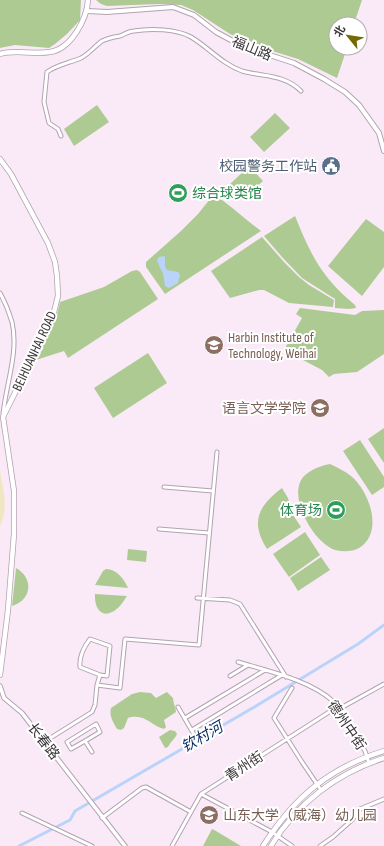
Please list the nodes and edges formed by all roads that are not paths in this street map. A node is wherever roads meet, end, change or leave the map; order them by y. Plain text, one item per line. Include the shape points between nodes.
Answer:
1 (88, 0) edge
2 (87, 11) junction
3 (0, 54) edge
4 (302, 91) dead end
5 (61, 136) dead end
6 (384, 151) edge
7 (0, 158) edge
8 (0, 293) edge
9 (3, 417) junction
10 (217, 452) dead end
11 (164, 487) dead end
12 (213, 491) junction
13 (159, 529) dead end
14 (209, 533) junction
15 (197, 598) dead end
16 (204, 598) junction
17 (238, 662) dead end
18 (248, 665) junction
19 (265, 670) junction
20 (0, 675) edge
21 (100, 675) junction
22 (230, 676) dead end
23 (284, 676) junction
24 (384, 684) edge
25 (97, 685) junction
26 (0, 686) edge
27 (292, 688) dead end
28 (2, 698) edge
29 (178, 707) dead end
30 (338, 708) junction
31 (184, 718) junction
32 (192, 730) junction
33 (196, 738) dead end
34 (287, 739) junction
35 (85, 741) junction
36 (44, 742) junction
37 (384, 751) edge
38 (92, 752) dead end
39 (367, 756) junction
40 (384, 758) edge
41 (370, 763) junction
42 (317, 784) junction
43 (321, 790) junction
44 (201, 794) junction
45 (384, 799) edge
46 (191, 812) junction
47 (22, 813) dead end
48 (102, 818) junction
49 (272, 832) junction
50 (277, 835) junction
51 (92, 846) edge
52 (125, 846) edge
53 (172, 846) edge
54 (263, 846) edge
55 (270, 846) edge
56 (292, 846) edge
57 (320, 846) edge

1 - 2 main road
2 - 3 main road via 77,32 63,47 49,52
2 - 6 main road, 福山路 via 173,7 194,15 216,32 242,46 294,63 345,92 359,105 379,133
4 - 5 street via 280,78 242,71 212,54 191,37 180,33 163,30 132,31 103,41 85,55 47,72 44,102 49,123 58,129
7 - 9 main road, BEIHUANHAI ROAD via 48,243 55,262 58,296 53,316
8 - 9 street via 12,322 14,335
9 - 20 main road via 14,491 14,534
10 - 12 street
11 - 12 street
12 - 14 street
13 - 14 street
14 - 16 street
15 - 16 street
16 - 23 street via 230,600 240,604
16 - 25 street via 199,645 125,639 120,688
17 - 18 street, 德州中街
18 - 19 street, 德州中街
18 - 22 street
19 - 23 street, 德州中街
19 - 31 street
21 - 21 street via 107,676 110,646 90,639 79,659 80,667
21 - 25 street
23 - 30 street, 德州中街 via 327,696
23 - 32 street
24 - 30 street, 青州街
25 - 36 street via 92,712
26 - 28 street, 长春路
27 - 34 street via 274,718
28 - 36 street, 长春路 via 22,713
29 - 31 street
30 - 34 street, 青州街
30 - 39 street, 德州中街
31 - 32 street
32 - 33 street
34 - 42 street
34 - 44 street, 青州街
35 - 35 street via 71,749 67,742 96,724 100,732
35 - 38 street
36 - 48 street, 长春路
37 - 39 main road
39 - 41 street, 德州中街
39 - 42 main road
40 - 41 main road
41 - 43 main road
42 - 43 street
42 - 49 main road via 300,799
43 - 50 main road
44 - 46 street, 青州街
44 - 49 street
45 - 57 street via 360,809 352,820
46 - 48 street via 146,787
46 - 53 street, 青州街
47 - 51 street
48 - 52 street
49 - 50 street
49 - 54 main road
50 - 55 main road
50 - 56 street

